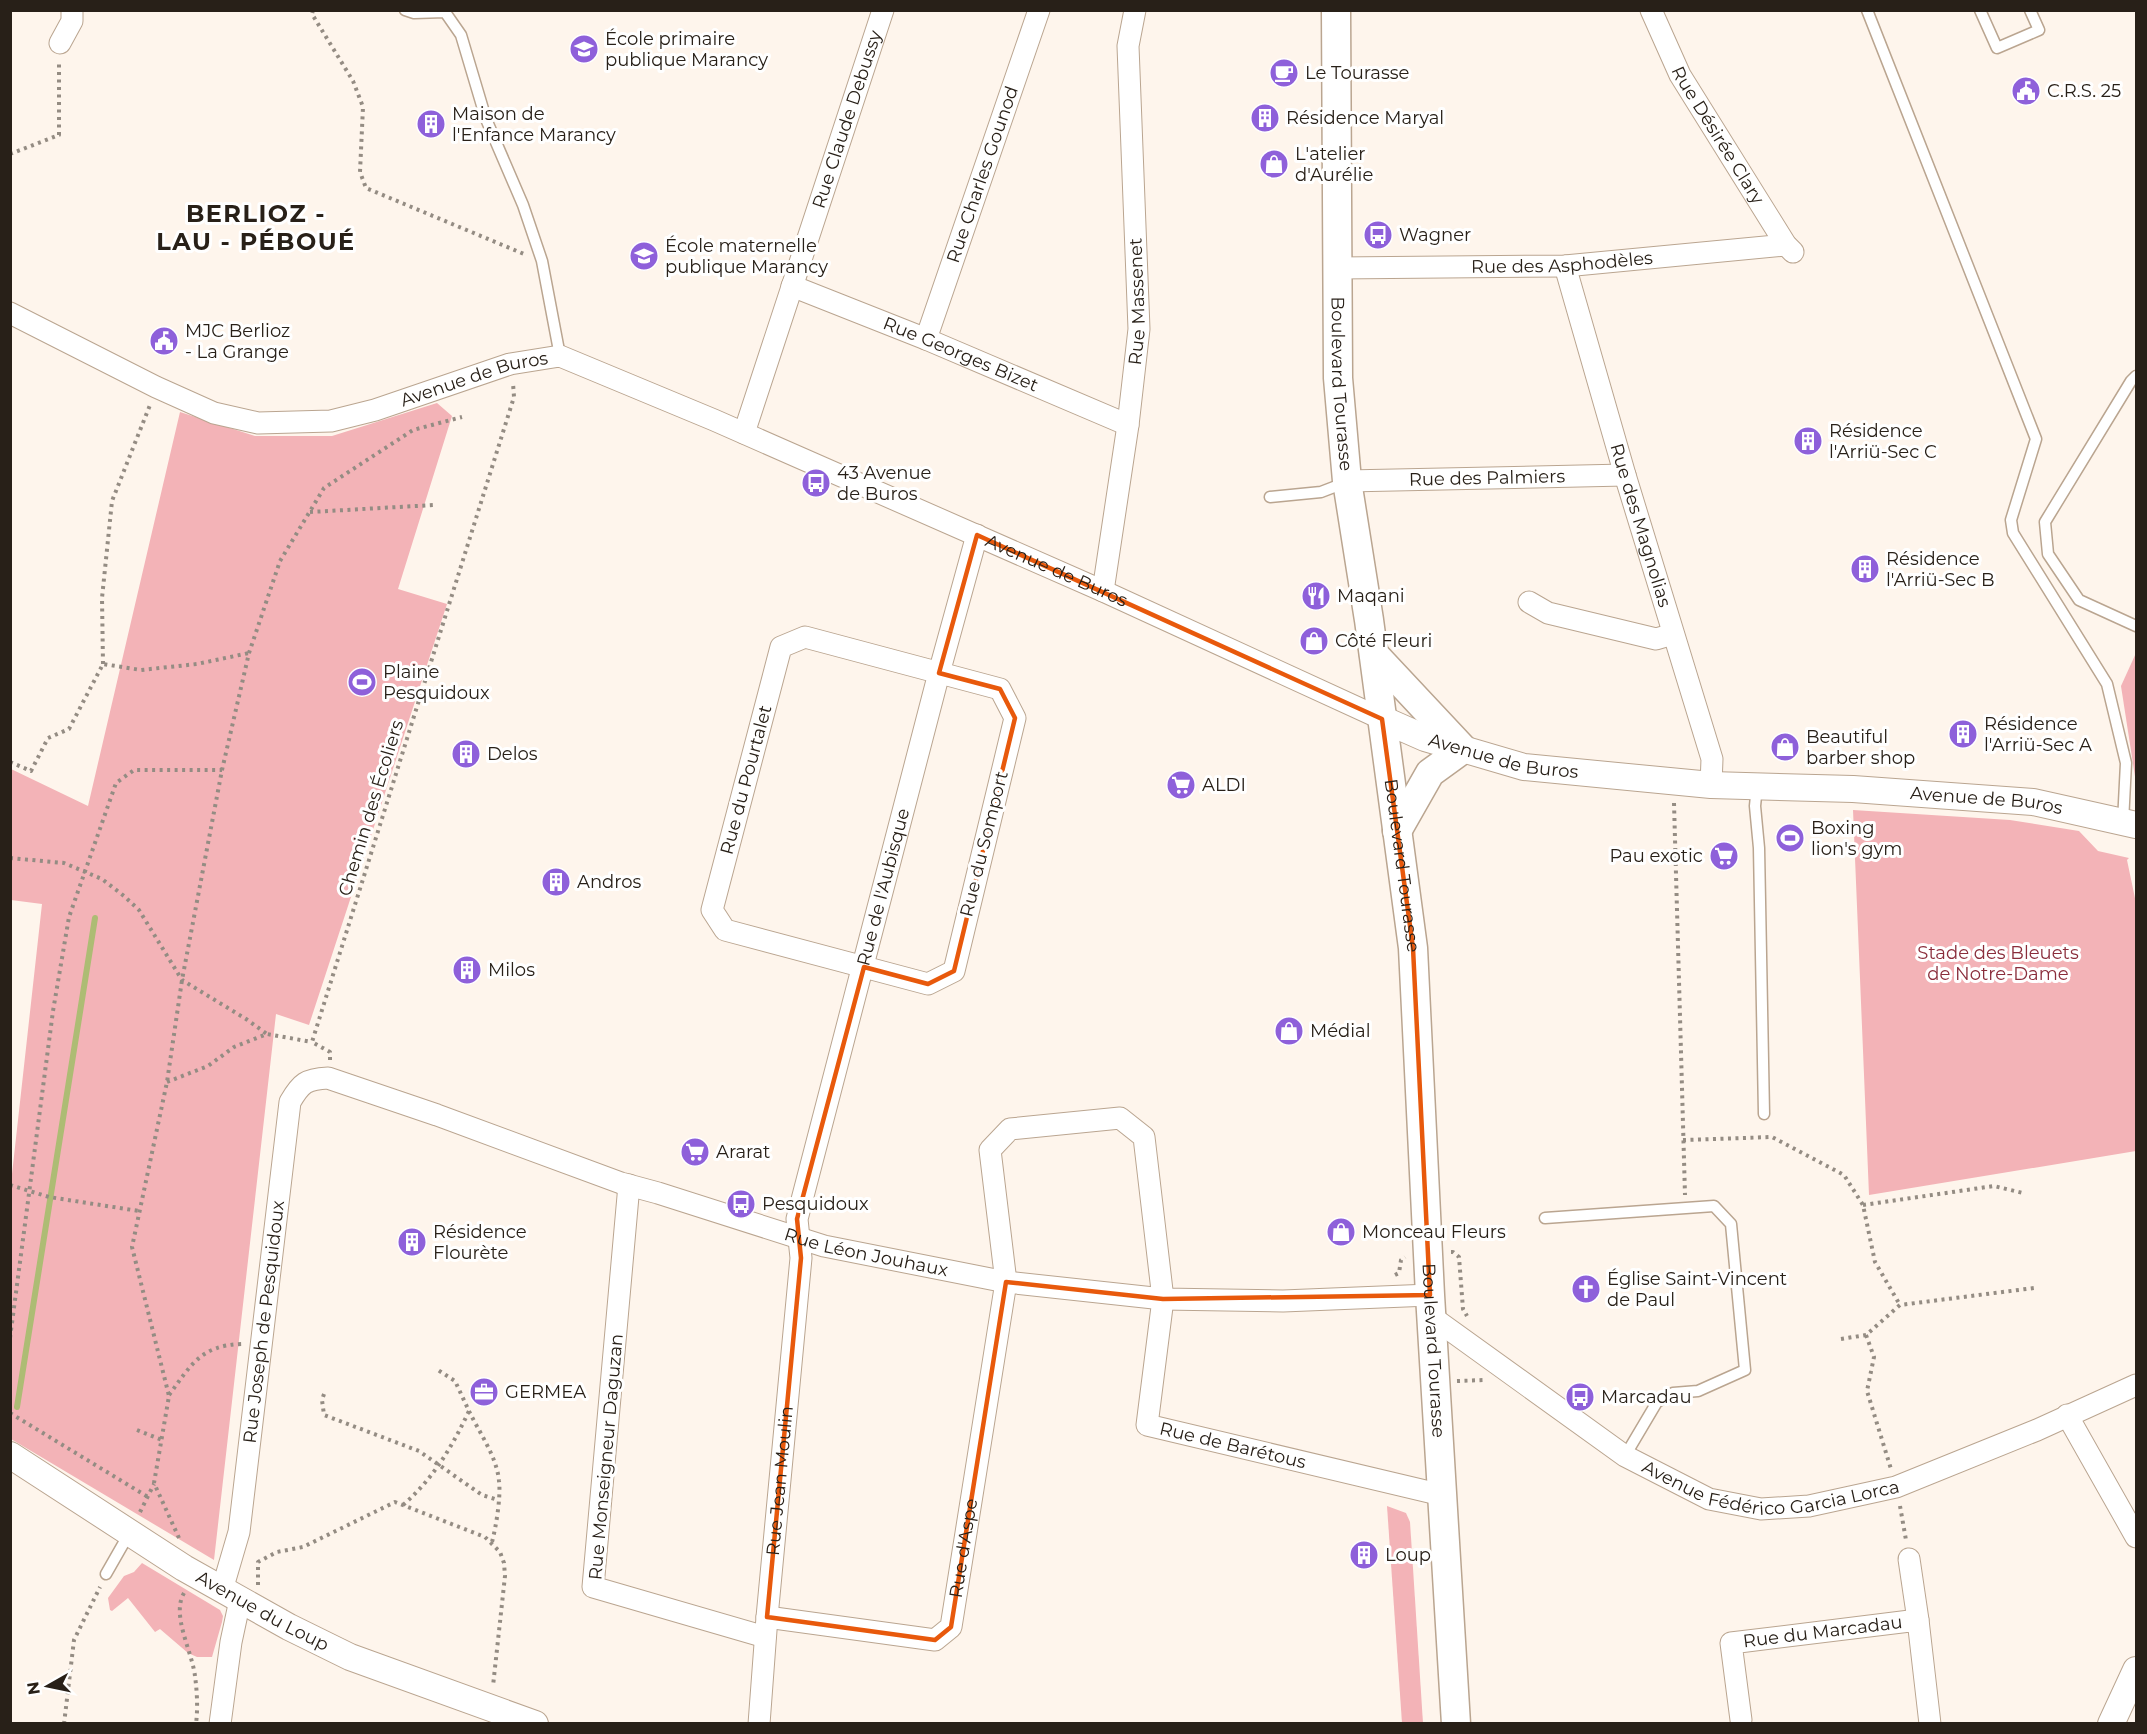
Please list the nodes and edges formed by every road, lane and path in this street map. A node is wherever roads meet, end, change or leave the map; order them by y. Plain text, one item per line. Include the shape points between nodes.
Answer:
1 (72, 10) edge
2 (314, 10) edge
3 (405, 10) edge
4 (883, 10) edge
5 (1039, 10) edge
6 (1135, 10) edge
7 (1336, 10) edge
8 (1651, 10) edge
9 (1867, 10) edge
10 (1980, 10) edge
11 (2030, 10) edge
12 (60, 43) joint
13 (10, 154) edge
14 (1790, 250) joint
15 (542, 261) junction
16 (1565, 266) junction
17 (1337, 268) junction
18 (792, 286) junction
19 (10, 313) edge
20 (926, 339) junction
21 (560, 356) junction
22 (510, 364) junction
23 (2136, 376) edge
24 (156, 387) junction
25 (462, 417) dead end
26 (1128, 424) junction
27 (744, 433) junction
28 (1625, 475) junction
29 (1347, 482) junction
30 (1270, 497) dead end
31 (434, 505) dead end
32 (310, 512) junction
33 (977, 536) junction
34 (1103, 591) junction
35 (1529, 602) dead end
36 (2136, 626) edge
37 (1673, 634) junction
38 (249, 653) junction
39 (1374, 654) junction
40 (103, 664) junction
41 (939, 673) junction
42 (1382, 719) junction
43 (1462, 749) junction
44 (10, 762) edge
45 (222, 770) junction
46 (1673, 782) junction
47 (1711, 785) junction
48 (1757, 786) junction
49 (2130, 824) edge
50 (1397, 831) junction
51 (10, 858) edge
52 (86, 871) junction
53 (864, 967) junction
54 (182, 980) junction
55 (267, 1034) junction
56 (312, 1041) junction
57 (328, 1078) junction
58 (166, 1082) junction
59 (1764, 1114) dead end
60 (1683, 1140) junction
61 (10, 1185) edge
62 (629, 1185) junction
63 (31, 1191) junction
64 (2023, 1193) dead end
65 (1863, 1205) junction
66 (1685, 1208) junction
67 (139, 1211) junction
68 (1545, 1218) dead end
69 (799, 1239) junction
70 (1006, 1282) junction
71 (2034, 1288) dead end
72 (1163, 1299) junction
73 (1900, 1305) junction
74 (1431, 1306) junction
75 (1866, 1335) junction
76 (10, 1338) edge
77 (1841, 1339) dead end
78 (262, 1345) junction
79 (438, 1370) dead end
80 (1474, 1381) dead end
81 (1494, 1381) dead end
82 (2136, 1385) edge
83 (324, 1394) dead end
84 (169, 1396) junction
85 (469, 1411) junction
86 (10, 1413) edge
87 (2067, 1415) junction
88 (137, 1430) dead end
89 (162, 1440) junction
90 (10, 1455) edge
91 (1625, 1456) junction
92 (438, 1466) junction
93 (154, 1483) junction
94 (1442, 1495) junction
95 (148, 1497) junction
96 (1899, 1497) junction
97 (498, 1500) junction
98 (403, 1505) junction
99 (130, 1532) junction
100 (2136, 1537) edge
101 (492, 1542) junction
102 (1909, 1559) joint
103 (184, 1568) junction
104 (106, 1574) joint
105 (230, 1587) junction
106 (1918, 1620) junction
107 (766, 1627) junction
108 (2136, 1670) edge
109 (491, 1707) junction
110 (1740, 1720) dead end
111 (64, 1724) edge
112 (196, 1724) edge
113 (220, 1724) edge
114 (536, 1724) edge
115 (759, 1724) edge
116 (1456, 1724) edge
117 (1930, 1724) edge
118 (2111, 1724) edge

1 - 12 street via 72,21
2 - 15 path via 312,14 353,81 363,107 360,172 366,188
3 - 15 lane via 445,12 461,35 486,118
4 - 18 street, Rue Claude Debussy
5 - 20 street, Rue Charles Gounod
6 - 26 street, Rue Massenet via 1128,46 1139,329
7 - 17 main road, Boulevard Tourasse
8 - 14 street, Rue Désirée Clary via 1680,75
9 - 49 lane via 2036,439 2011,520 2013,532 2107,684 2126,764
10 - 11 lane via 1997,48 2039,30
12 - 13 path via 59,135
14 - 16 street, Rue des Asphodèles
15 - 21 lane
16 - 17 street, Rue des Asphodèles
16 - 28 street, Rue des Magnolias
17 - 29 main road, Boulevard Tourasse via 1338,378
18 - 20 street, Rue Georges Bizet
18 - 27 street, Rue Claude Debussy
19 - 24 street, Avenue de Buros
20 - 26 street, Rue Georges Bizet
21 - 22 street, Avenue de Buros
21 - 27 street, Avenue de Buros
22 - 24 street, Avenue de Buros via 331,421 258,423 214,413
22 - 56 path, Chemin des Écoliers via 514,397
23 - 36 lane via 2044,522 2048,554 2079,600
24 - 40 path via 112,501 102,598
25 - 32 path via 413,430 324,488
26 - 34 street, Rue Massenet
27 - 33 street, Avenue de Buros
28 - 29 street, Rue des Palmiers
28 - 37 street, Rue des Magnolias
29 - 30 lane via 1321,492
29 - 39 main road, Boulevard Tourasse
31 - 32 path
32 - 38 path via 280,561
33 - 34 street, Avenue de Buros
33 - 41 street, Rue de l'Aubisque
34 - 42 street, Avenue de Buros
35 - 37 street via 1548,613 1656,639
37 - 47 street, Rue des Magnolias via 1712,759
38 - 40 path via 141,670
38 - 45 path
39 - 42 main road, Boulevard Tourasse
39 - 43 main road
40 - 44 path via 69,729 48,738 32,771
41 - 53 street, Rue de l'Aubisque
41 - 53 street, Rue du Somport via 1000,689 1015,718 954,970 928,984
41 - 53 street, Rue du Pourtalet via 805,637 781,647 712,910 725,930
42 - 43 street, Avenue de Buros via 1416,735
42 - 50 main road, Boulevard Tourasse
43 - 46 street, Avenue de Buros via 1524,767
43 - 50 main road via 1430,773
45 - 52 path via 134,771 116,783
45 - 54 path
46 - 47 street, Avenue de Buros
46 - 60 path
47 - 48 street, Avenue de Buros
48 - 49 street, Avenue de Buros via 2033,802
48 - 59 lane
50 - 74 main road, Boulevard Tourasse via 1413,948
51 - 52 path via 64,863
52 - 54 path via 139,910
52 - 63 path via 69,917 52,1011
53 - 69 street, Rue de l'Aubisque via 797,1219
54 - 55 path
54 - 58 path
55 - 56 path
55 - 58 path via 234,1047 208,1066
56 - 57 path via 330,1052
57 - 62 street, Rue Léon Jouhaux
57 - 78 street, Rue Joseph de Pesquidoux via 312,1079 299,1087 290,1102
58 - 67 path
60 - 65 path via 1772,1137 1844,1175
60 - 66 path
61 - 63 path
62 - 69 street, Rue Léon Jouhaux
62 - 107 street, Rue Monseigneur Daguzan via 593,1587
63 - 67 path
63 - 76 path
64 - 65 path via 1994,1186
65 - 73 path via 1875,1262
66 - 68 lane
66 - 91 lane via 1714,1206 1731,1224 1745,1370 1698,1391 1673,1393 1657,1402
67 - 84 path via 132,1248
69 - 70 street, Rue Léon Jouhaux
69 - 107 street, Rue Jean Moulin via 801,1258
70 - 72 street, Rue Léon Jouhaux
70 - 72 street, Rue d'Aspe via 990,1150 1011,1130 1120,1118 1144,1137
70 - 107 street, Rue d'Aspe via 951,1627 935,1640
71 - 73 path
72 - 74 street, Rue Léon Jouhaux
72 - 94 street, Rue de Barétous via 1147,1425
73 - 75 path
74 - 91 street, Avenue Fédérico Garcia Lorca
74 - 94 main road, Boulevard Tourasse
75 - 77 path
75 - 96 path via 1874,1357 1867,1391
78 - 84 path via 239,1344 208,1350 189,1367
78 - 105 street, Rue Joseph de Pesquidoux
79 - 85 path via 455,1381
80 - 81 path
82 - 87 street, Avenue Fédérico Garcia Lorca
83 - 92 path via 324,1415 419,1451
84 - 89 path
85 - 92 path
85 - 97 path via 494,1462
86 - 95 path
87 - 96 street, Avenue Fédérico Garcia Lorca
87 - 100 street
88 - 89 path
89 - 93 path
90 - 99 street, Avenue du Loup
91 - 96 street, Avenue Fédérico Garcia Lorca via 1708,1499 1761,1509
92 - 97 path via 482,1495
92 - 98 path
93 - 95 path
93 - 103 path via 179,1537
94 - 116 main road, Boulevard Tourasse
95 - 99 path
96 - 102 path
97 - 101 path
98 - 101 path
98 - 105 path via 395,1502 303,1547 277,1552 258,1562 258,1586
99 - 103 street, Avenue du Loup
99 - 104 lane
101 - 109 path via 500,1552 506,1576
102 - 106 street, Rue du Marcadau
103 - 105 street, Avenue du Loup
103 - 112 path via 186,1589 179,1620 195,1675
104 - 111 path via 74,1640
105 - 109 street, Avenue du Loup via 289,1627 350,1657
105 - 113 street, Rue Joseph de Pesquidoux via 231,1642
106 - 110 street, Rue du Marcadau via 1731,1643
106 - 117 street, Rue du Marcadau
107 - 115 street, Rue Jean Moulin
108 - 118 street
109 - 114 street, Avenue du Loup

